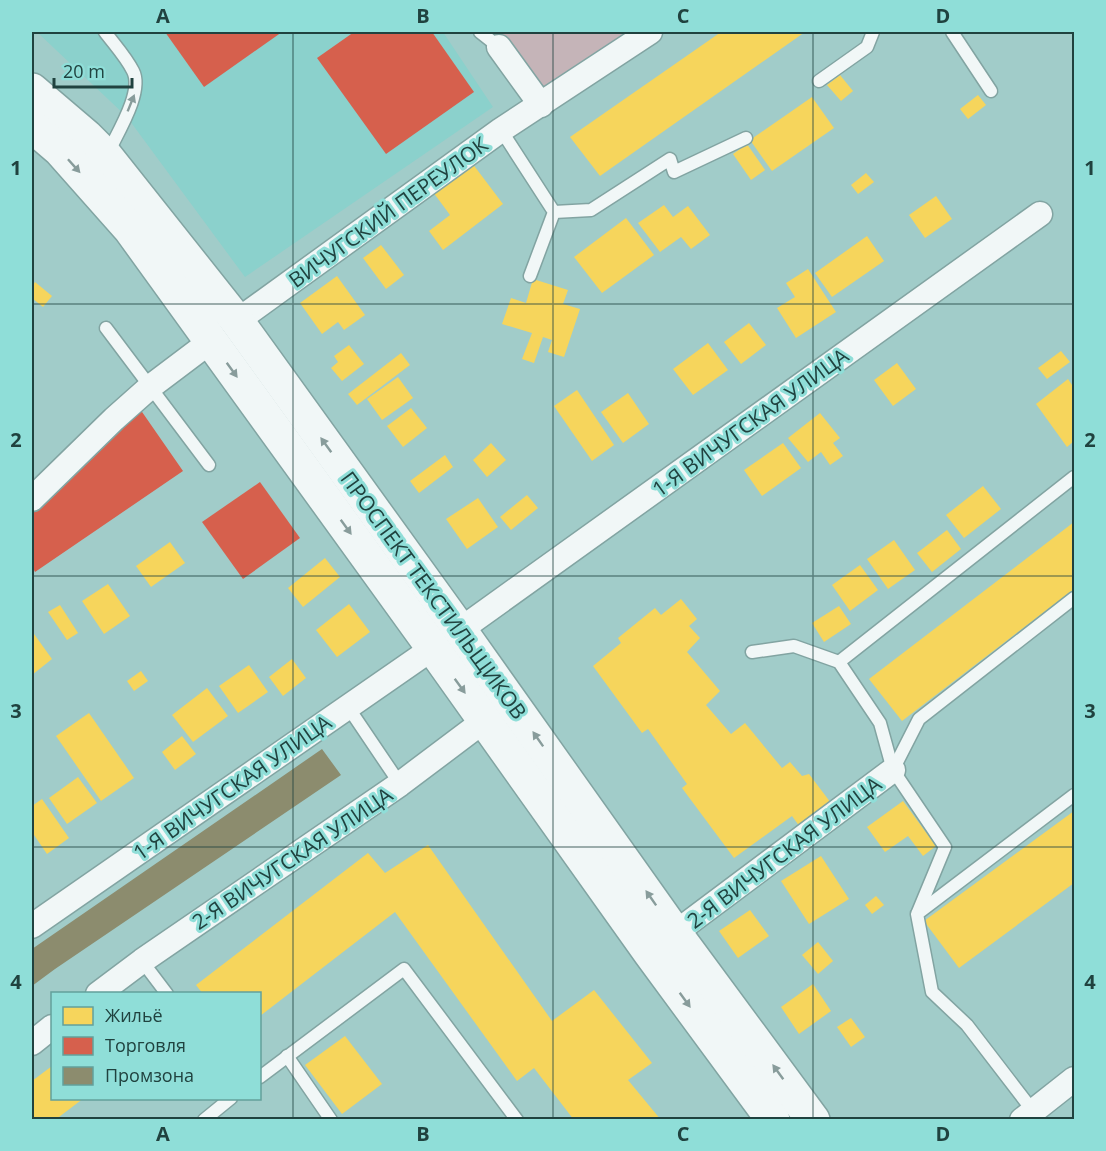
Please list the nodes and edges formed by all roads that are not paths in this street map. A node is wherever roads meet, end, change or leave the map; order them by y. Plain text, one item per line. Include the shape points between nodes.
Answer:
1 (105, 32) edge
2 (480, 32) edge
3 (650, 32) edge
4 (873, 32) edge
5 (952, 32) edge
6 (499, 47) joint
7 (819, 81) dead end
8 (32, 90) edge
9 (991, 91) dead end
10 (541, 105) junction
11 (32, 126) edge
12 (501, 130) junction
13 (746, 138) dead end
14 (106, 156) junction
15 (554, 212) junction
16 (1040, 214) dead end
17 (530, 276) dead end
18 (237, 321) junction
19 (106, 328) dead end
20 (211, 340) junction
21 (150, 387) junction
22 (209, 465) dead end
23 (1074, 477) edge
24 (32, 499) edge
25 (1074, 598) edge
26 (460, 630) junction
27 (433, 648) junction
28 (752, 652) dead end
29 (839, 662) junction
30 (348, 707) junction
31 (485, 720) junction
32 (892, 770) junction
33 (400, 784) junction
34 (1074, 795) edge
35 (917, 914) junction
36 (32, 926) edge
37 (675, 933) junction
38 (142, 961) junction
39 (99, 992) edge
40 (166, 992) edge
41 (51, 1028) edge
42 (32, 1043) edge
43 (287, 1056) junction
44 (261, 1076) edge
45 (1074, 1079) edge
46 (228, 1100) edge
47 (1028, 1115) edge
48 (204, 1119) edge
49 (331, 1119) edge
50 (517, 1119) edge
51 (773, 1119) edge
52 (813, 1119) edge

14 -> 1 lane via 133,100 136,80 134,71
2 - 6 lane
3 - 10 street, ВИЧУГСКИЙ ПЕРЕУЛОК
4 - 7 lane via 867,47
5 - 9 lane
6 - 10 street
8 - 14 main road, ПРОСПЕКТ ТЕКСТИЛЬЩИКОВ
10 - 12 street, ВИЧУГСКИЙ ПЕРЕУЛОК
11 -> 20 main road, ПРОСПЕКТ ТЕКСТИЛЬЩИКОВ via 60,150 130,229
12 - 15 lane
12 - 18 street, ВИЧУГСКИЙ ПЕРЕУЛОК
13 - 15 lane via 674,172 670,159 591,210
14 - 18 main road, ПРОСПЕКТ ТЕКСТИЛЬЩИКОВ
15 - 17 lane
16 - 26 street, 1-Я ВИЧУГСКАЯ УЛИЦА
26 -> 18 main road, ПРОСПЕКТ ТЕКСТИЛЬЩИКОВ
19 - 21 lane
20 - 21 street
20 -> 27 main road, ПРОСПЕКТ ТЕКСТИЛЬЩИКОВ
21 - 22 lane
21 - 24 street
23 - 29 lane
25 - 32 lane via 919,719
26 - 27 main road
37 -> 26 main road, ПРОСПЕКТ ТЕКСТИЛЬЩИКОВ
27 - 30 street, 1-Я ВИЧУГСКАЯ УЛИЦА
27 -> 31 main road, ПРОСПЕКТ ТЕКСТИЛЬЩИКОВ
28 - 29 lane via 794,646
29 - 32 lane via 880,723
30 - 33 lane
30 - 36 street, 1-Я ВИЧУГСКАЯ УЛИЦА
31 - 33 street, 2-Я ВИЧУГСКАЯ УЛИЦА
31 -> 51 main road, ПРОСПЕКТ ТЕКСТИЛЬЩИКОВ
32 - 35 lane via 945,847
32 - 37 street, 2-Я ВИЧУГСКАЯ УЛИЦА
33 - 38 street, 2-Я ВИЧУГСКАЯ УЛИЦА
34 - 35 lane
35 - 47 lane via 932,992 967,1025
52 -> 37 main road, ПРОСПЕКТ ТЕКСТИЛЬЩИКОВ
38 - 39 street, 2-Я ВИЧУГСКАЯ УЛИЦА
38 - 40 lane
41 - 42 street
43 - 44 lane
43 - 49 lane
43 - 50 lane via 404,969
45 - 47 street
46 - 48 lane

